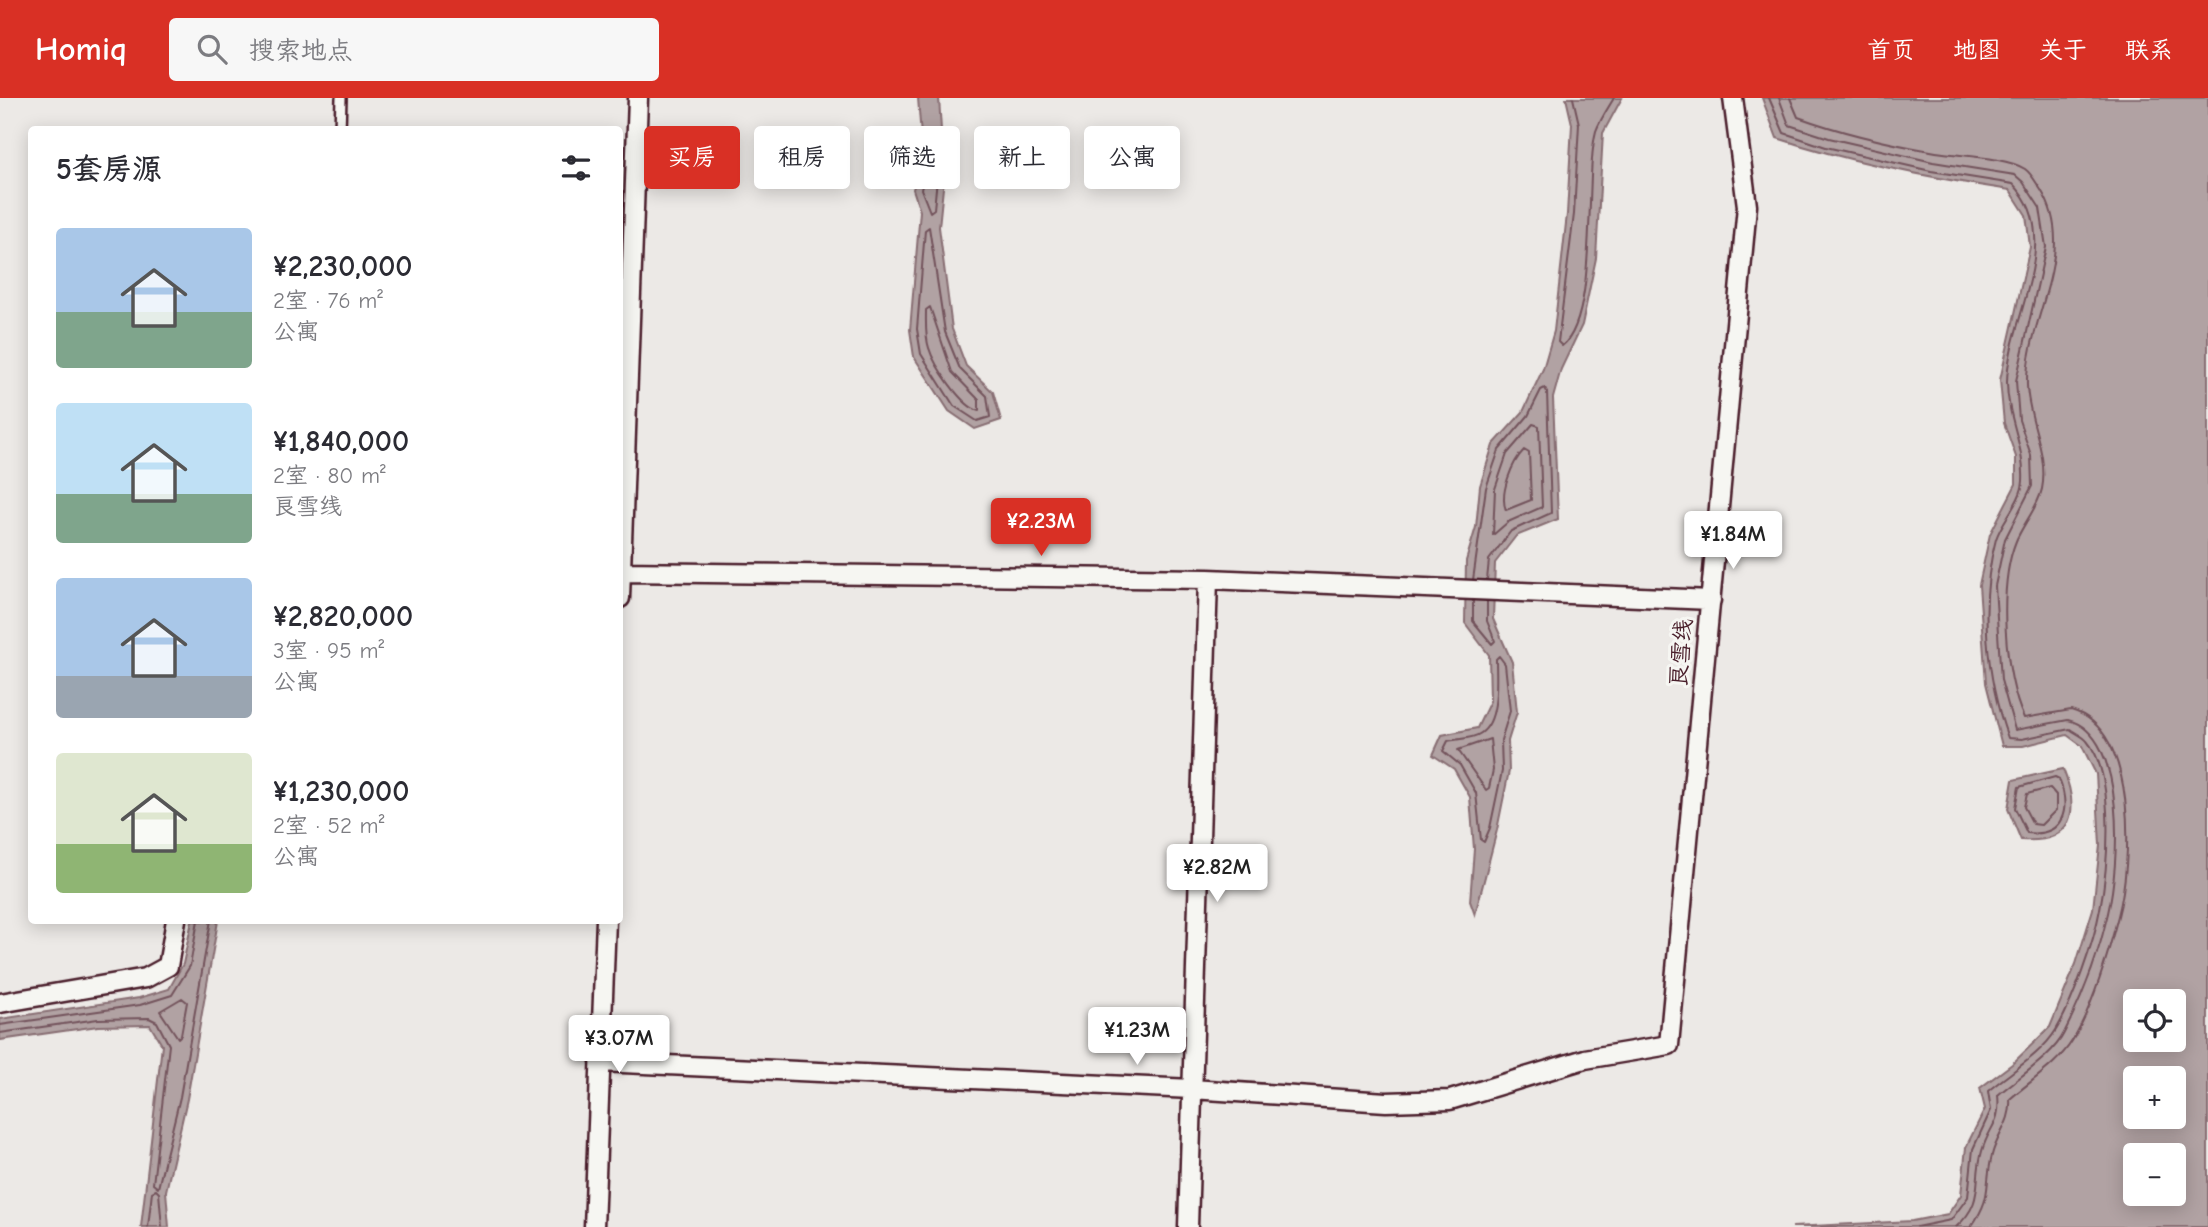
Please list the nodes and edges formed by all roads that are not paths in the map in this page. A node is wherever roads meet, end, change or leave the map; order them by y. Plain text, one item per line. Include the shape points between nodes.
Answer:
1 (341, 98) edge
2 (638, 98) edge
3 (1733, 98) edge
4 (340, 126) edge
5 (623, 493) edge
6 (623, 572) edge
7 (1208, 579) junction
8 (1711, 600) junction
9 (175, 924) edge
10 (606, 924) edge
11 (0, 1003) edge
12 (600, 1062) junction
13 (1192, 1089) junction
14 (594, 1227) edge
15 (1188, 1227) edge

1 - 4 lane
2 - 5 street
3 - 8 street, 良雪线 via 1747,206
6 - 7 street
7 - 8 street
7 - 13 street
8 - 13 street, 良雪线 via 1669,1045 1585,1059 1450,1100 1386,1102
9 - 11 street via 168,966 146,978
10 - 12 street
12 - 13 street
12 - 14 street
13 - 15 street

